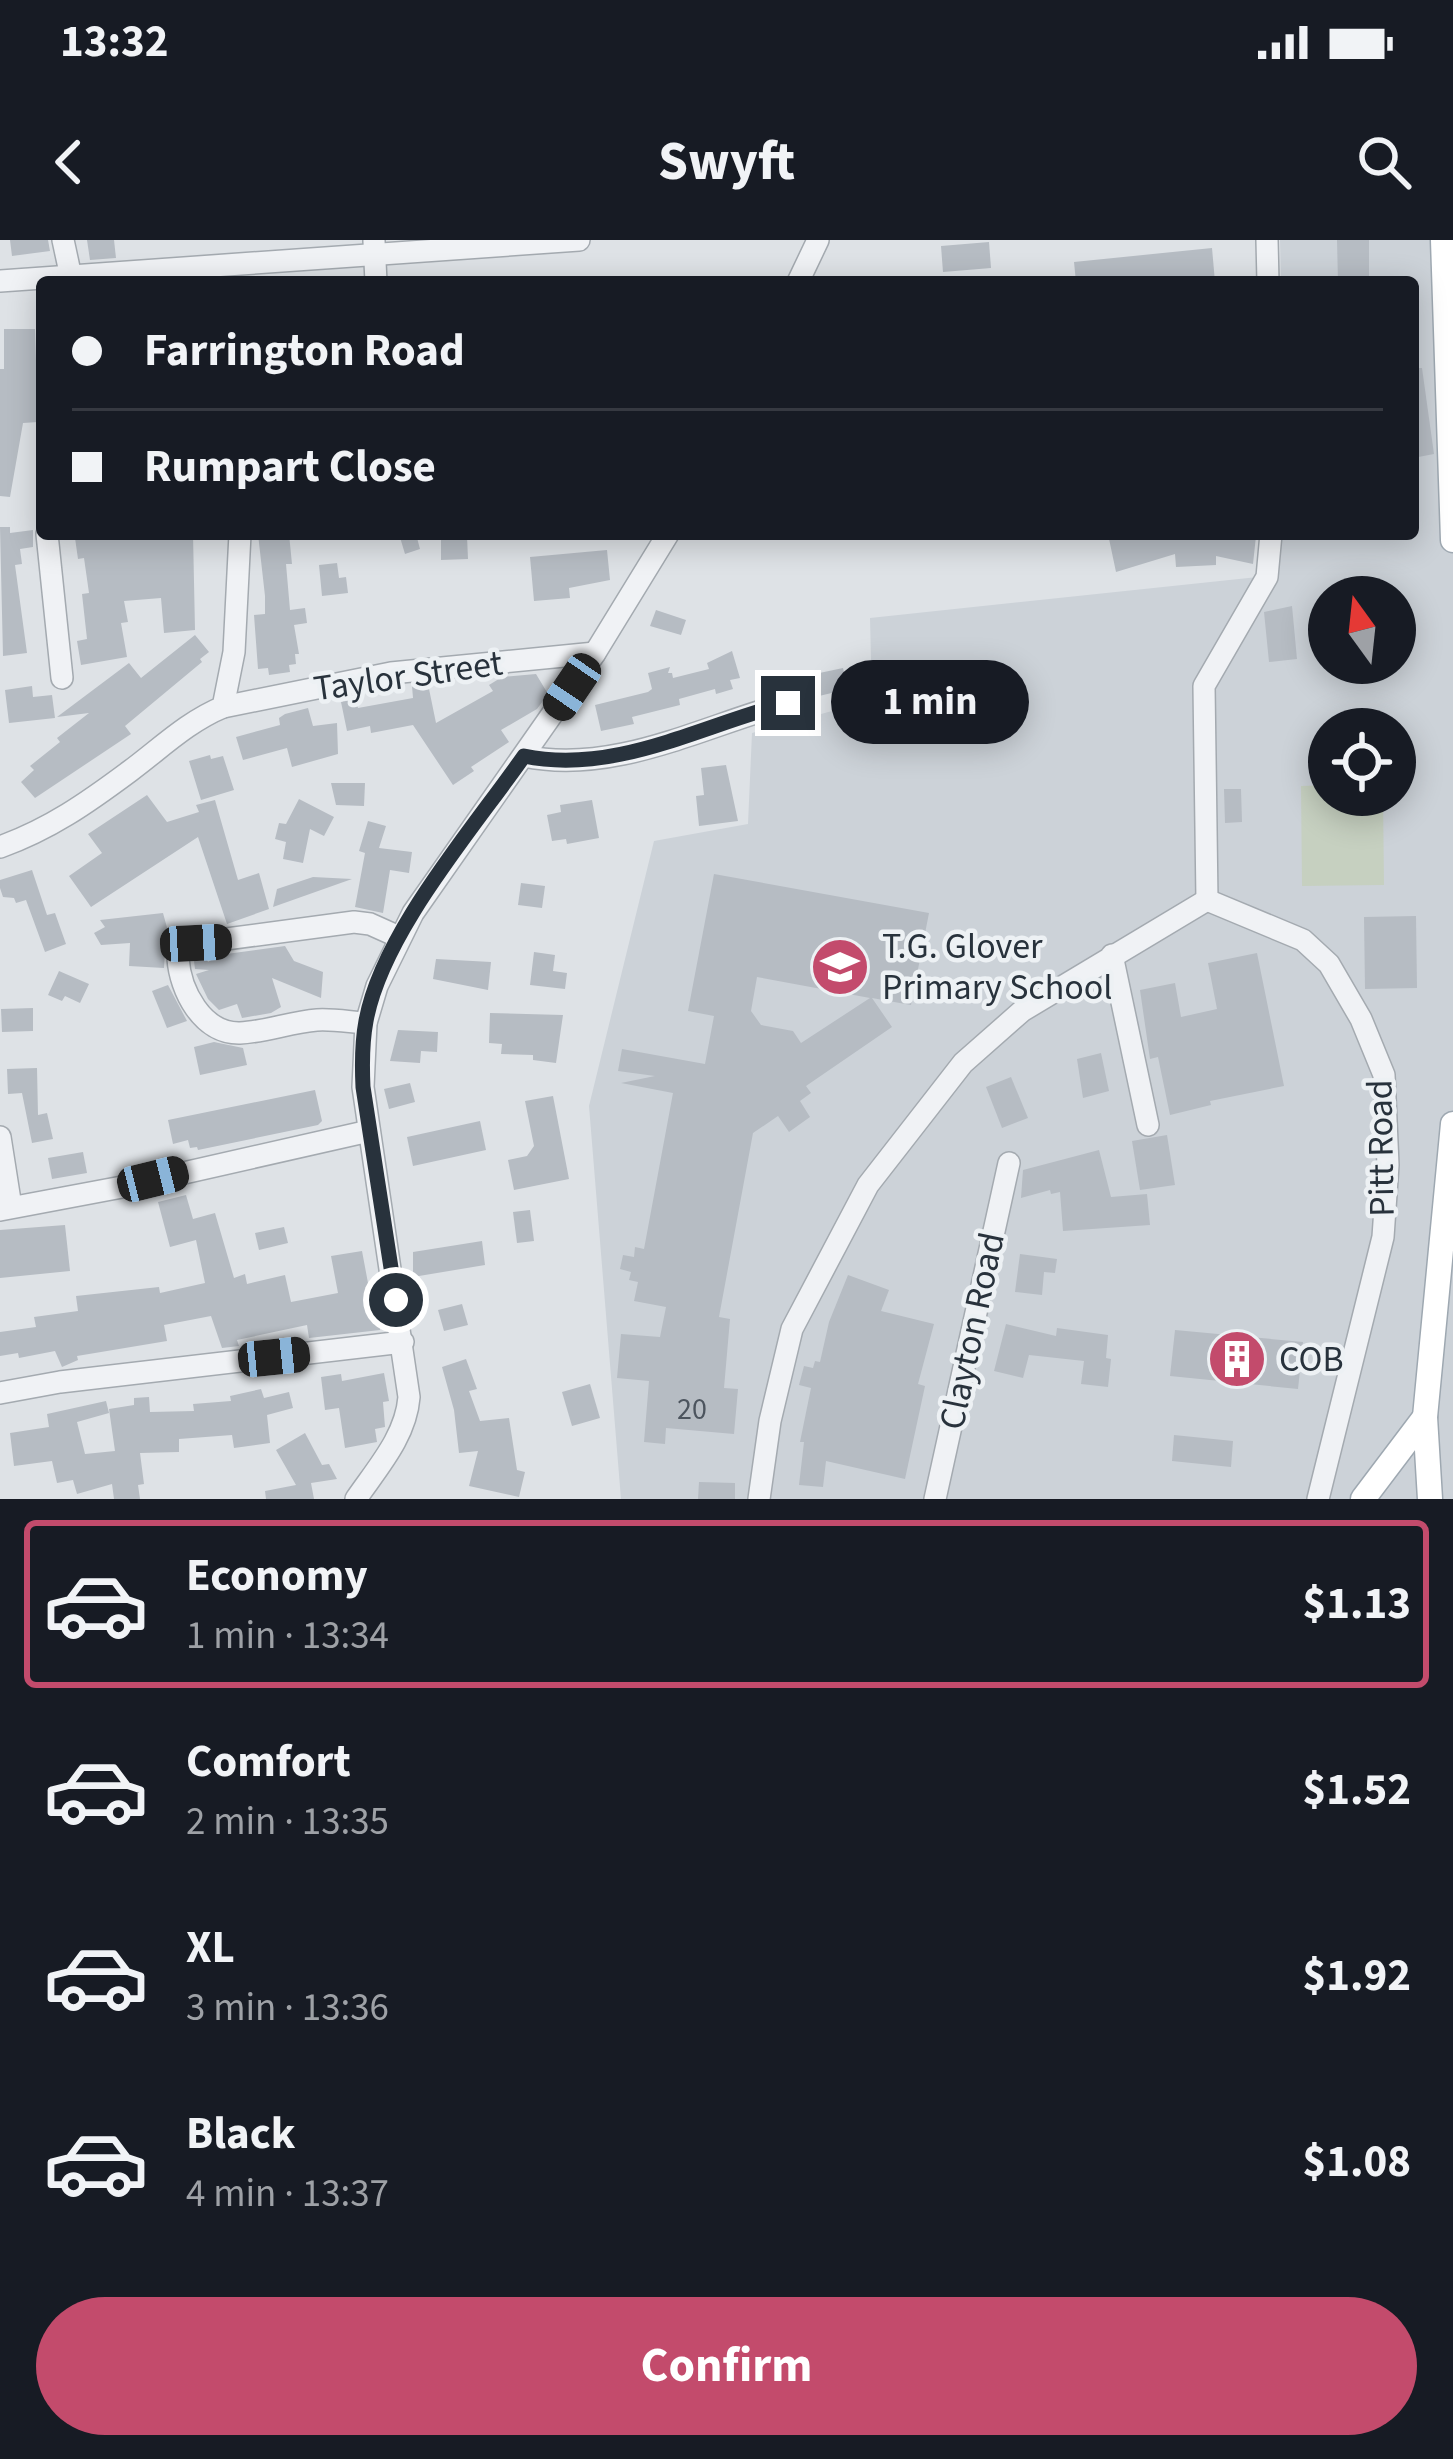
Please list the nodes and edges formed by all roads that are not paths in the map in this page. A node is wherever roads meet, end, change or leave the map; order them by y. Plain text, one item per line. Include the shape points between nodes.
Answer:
1 (63, 240) edge
2 (579, 240) edge
3 (818, 240) edge
4 (1267, 240) edge
5 (1443, 240) edge
6 (376, 247) edge
7 (253, 272) edge
8 (61, 276) edge
9 (143, 276) edge
10 (801, 276) edge
11 (1268, 276) edge
12 (36, 280) edge
13 (0, 281) edge
14 (48, 540) edge
15 (240, 540) edge
16 (664, 540) edge
17 (1270, 540) edge
18 (1453, 540) edge
19 (595, 653) junction
20 (62, 678) dead end
21 (788, 703) dead end
22 (223, 707) junction
23 (524, 756) junction
24 (0, 848) edge
25 (1207, 901) junction
26 (399, 937) junction
27 (1112, 955) junction
28 (366, 1023) junction
29 (1453, 1124) edge
30 (1148, 1125) dead end
31 (369, 1131) junction
32 (0, 1137) edge
33 (1009, 1163) dead end
34 (5, 1208) edge
35 (403, 1342) junction
36 (0, 1393) edge
37 (1425, 1417) junction
38 (356, 1499) edge
39 (759, 1499) edge
40 (935, 1499) edge
41 (1318, 1499) edge
42 (1363, 1499) edge
43 (1430, 1499) edge

1 - 8 street
2 - 6 street
3 - 10 street
4 - 11 street
5 - 18 main road
6 - 7 street
7 - 9 street
12 - 13 street
14 - 20 street
15 - 22 street
16 - 19 street
17 - 25 street via 1267,577 1204,686
19 - 22 street, Taylor Street via 391,673
19 - 23 street
21 - 23 street via 608,756 557,763
22 - 24 street, Taylor Street via 195,719 46,830
23 - 26 street
25 - 27 street
25 - 41 street, Pitt Road via 1303,940 1329,964 1384,1075 1383,1238
26 - 28 street
26 - 28 street via 354,922 196,943 178,958 189,997 218,1028
27 - 30 street
27 - 39 street via 1022,1011 964,1063 868,1185 792,1329
28 - 31 street
29 - 37 main road
31 - 34 street
31 - 35 street
32 - 34 street
33 - 40 street, Clayton Road
35 - 36 street
35 - 38 street via 407,1417
37 - 42 main road
37 - 43 main road

